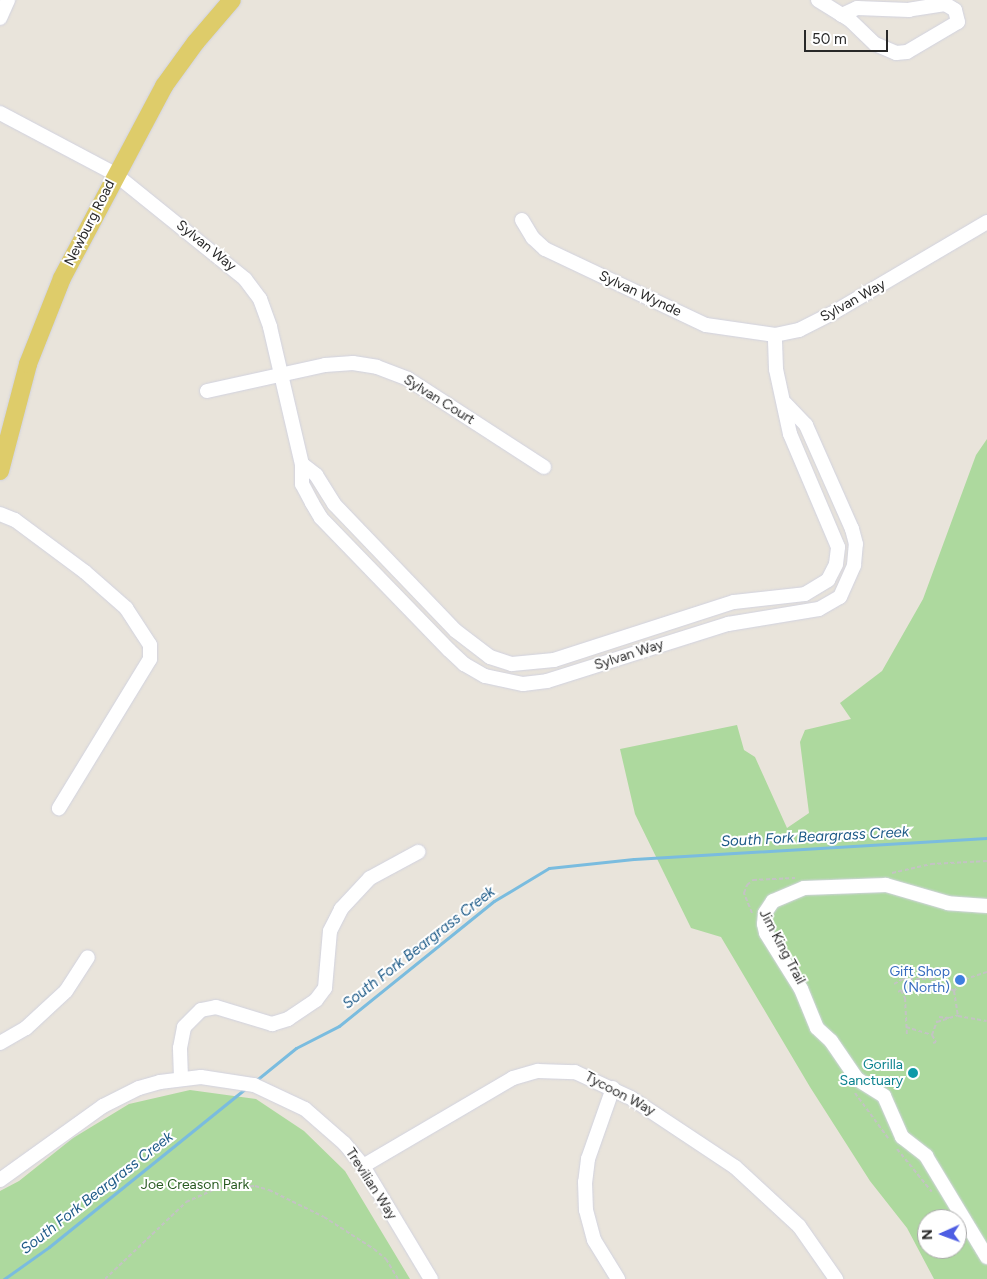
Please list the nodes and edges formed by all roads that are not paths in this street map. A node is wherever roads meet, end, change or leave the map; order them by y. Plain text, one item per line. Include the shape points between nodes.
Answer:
1 (8, 0) edge
2 (232, 0) edge
3 (818, 0) edge
4 (842, 15) junction
5 (0, 18) edge
6 (0, 113) edge
7 (115, 174) junction
8 (522, 220) dead end
9 (987, 222) edge
10 (775, 335) junction
11 (282, 374) junction
12 (207, 391) dead end
13 (785, 403) junction
14 (302, 464) junction
15 (544, 466) dead end
16 (0, 471) edge
17 (0, 514) edge
18 (352, 522) junction
19 (338, 534) junction
20 (789, 596) junction
21 (791, 614) junction
22 (59, 808) dead end
23 (418, 852) dead end
24 (987, 906) edge
25 (88, 957) dead end
26 (0, 1043) edge
27 (181, 1078) junction
28 (613, 1088) junction
29 (363, 1166) junction
30 (0, 1180) edge
31 (987, 1257) edge
32 (431, 1279) edge
33 (618, 1279) edge
34 (836, 1279) edge

1 - 5 street
2 - 7 main road, Newburg Road via 167,81
3 - 4 street
4 - 4 street via 875,44 896,53 906,52 953,27 958,17 955,10 945,4 909,10 856,8
6 - 7 street, Sylvan Way
7 - 11 street, Sylvan Way via 245,279 264,308
7 - 16 main road, Newburg Road via 41,324
8 - 10 street, Sylvan Wynde via 533,238 545,249 706,326
9 - 10 street, Sylvan Way via 831,314 799,330
10 - 13 street, Sylvan Way via 776,369
11 - 12 street, Sylvan Court
11 - 14 street, Sylvan Way
11 - 15 street, Sylvan Court via 341,363 363,364 395,373
13 - 20 street, Sylvan Way via 790,434 838,547 836,564 828,580 805,594
13 - 21 street, Sylvan Way via 806,424 856,544 851,577 840,597 819,609
14 - 18 street, Sylvan Way via 316,475 334,504
14 - 19 street, Sylvan Way via 302,484 321,518
17 - 22 street via 15,520 85,572 126,608 150,645 150,659
18 - 19 street
18 - 20 street, Sylvan Way via 471,645 490,657 512,664 554,660 734,602
19 - 21 street, Sylvan Way via 464,664 485,676 508,682 547,681 728,624
20 - 21 street
23 - 27 street via 370,878 341,909 330,931 325,988 316,1000 288,1019 272,1024 216,1008 201,1010 184,1027 180,1048
24 - 31 street via 948,903 886,885 804,888 773,902 765,913 764,924 766,934 801,989 817,1028 831,1041 857,1080 884,1096 902,1137 926,1156
25 - 26 street via 66,991 26,1028
27 - 29 street, Trevilian Way via 222,1078 254,1085 290,1100 323,1123
27 - 30 street, Trevilian Way via 139,1088 103,1106
28 - 29 street, Tycoon Way via 575,1072 526,1073 501,1084
28 - 33 street via 588,1159 585,1182 586,1210 594,1240
28 - 34 street, Tycoon Way via 701,1142 769,1196 799,1226
29 - 32 street, Trevilian Way

